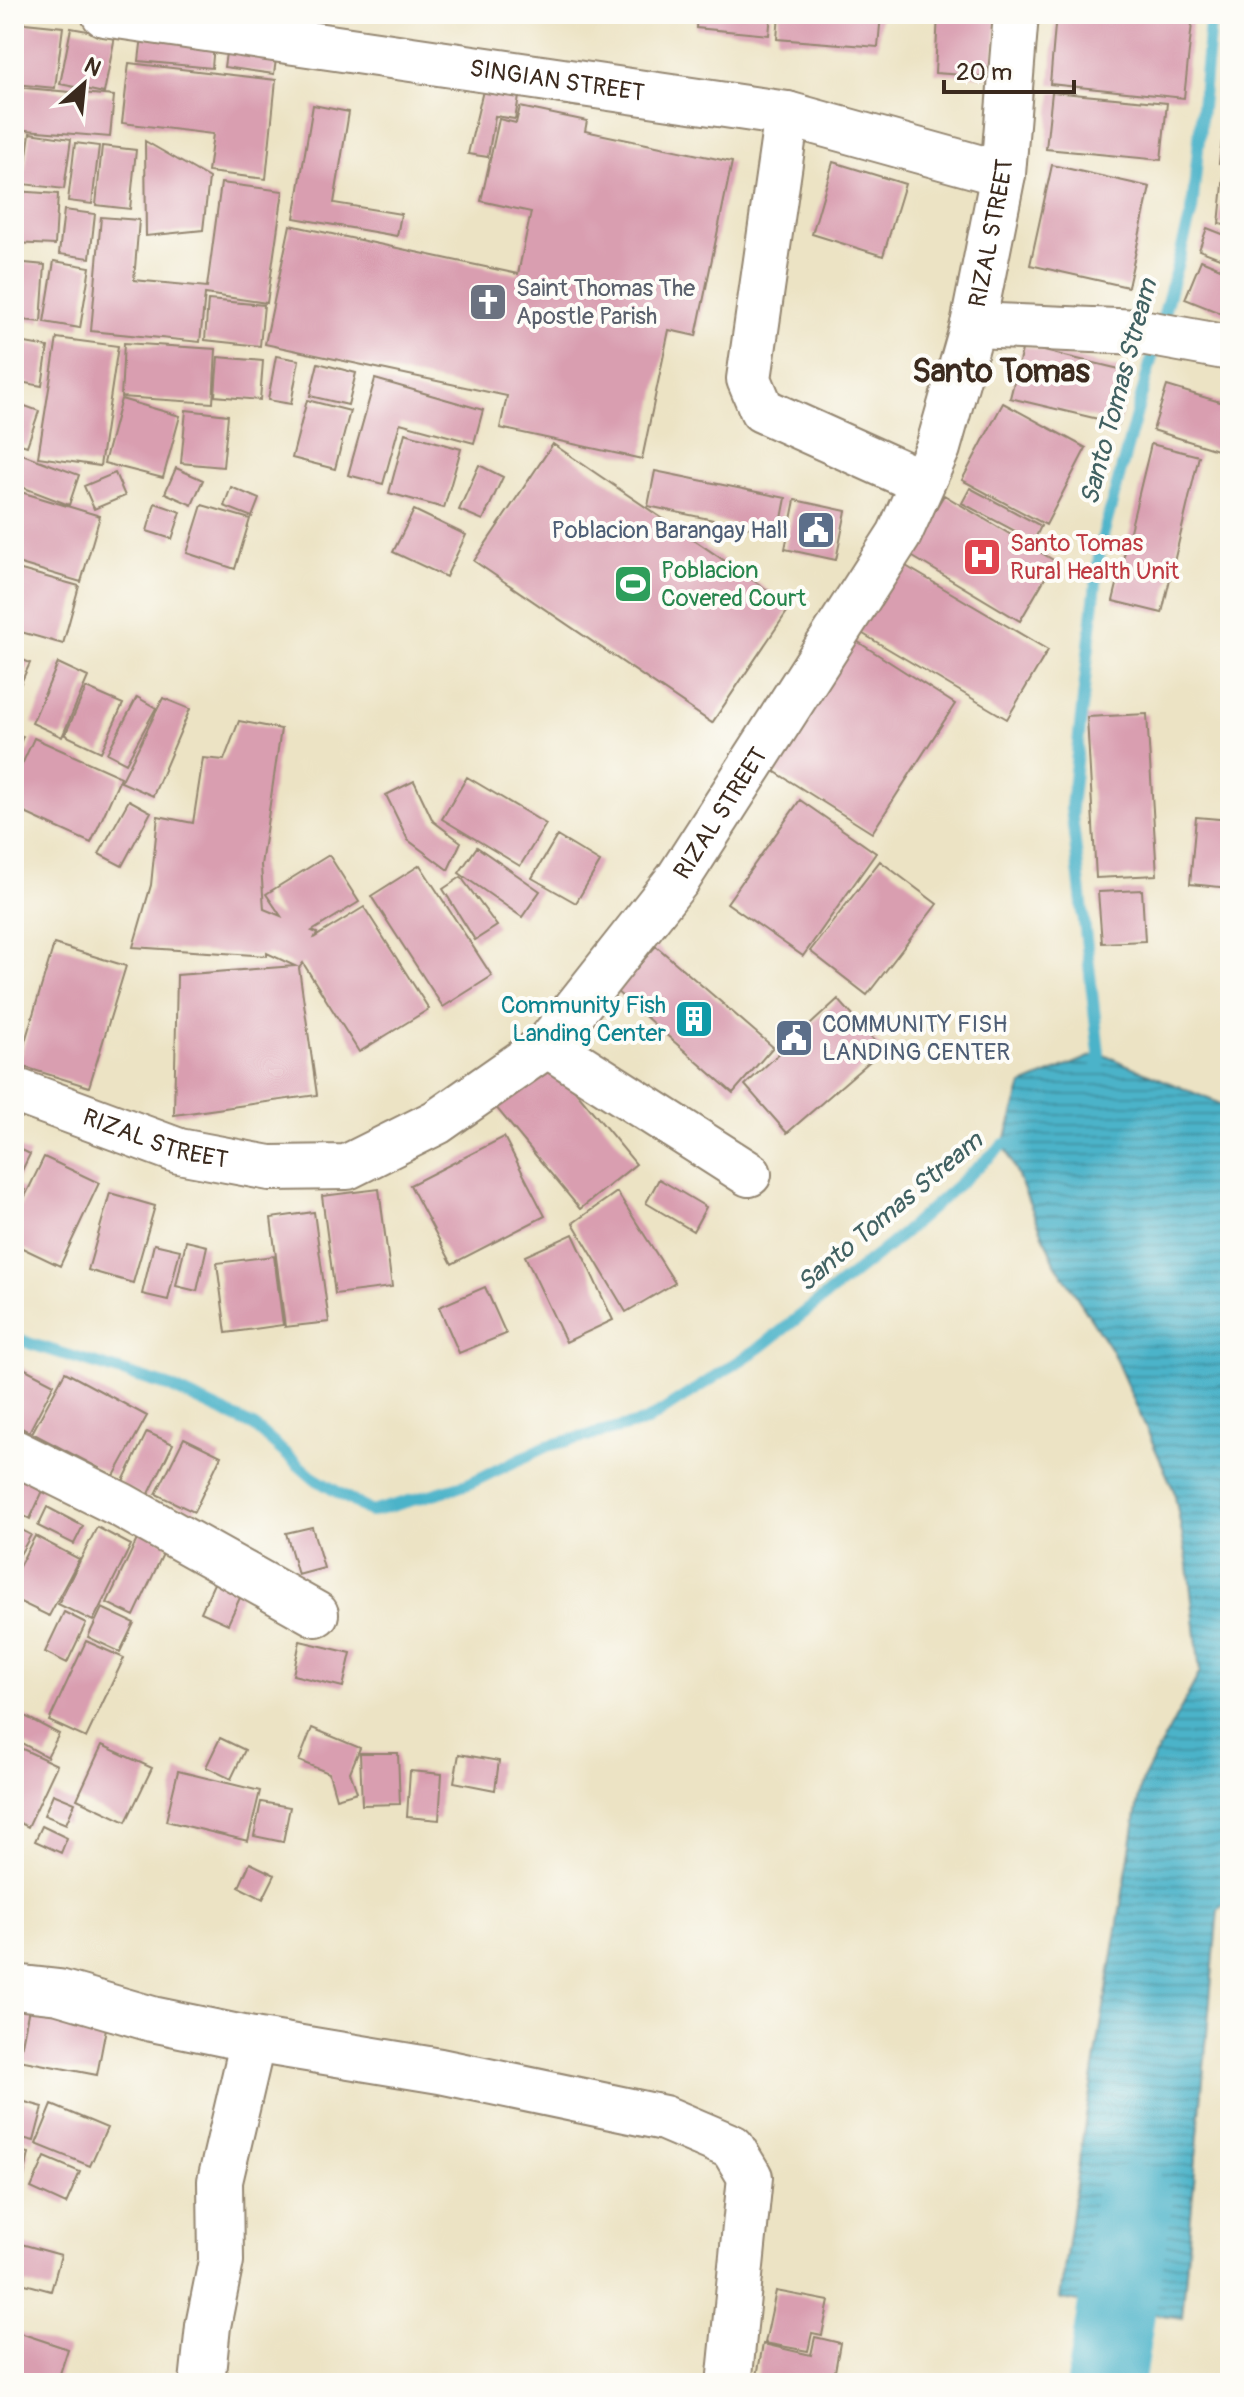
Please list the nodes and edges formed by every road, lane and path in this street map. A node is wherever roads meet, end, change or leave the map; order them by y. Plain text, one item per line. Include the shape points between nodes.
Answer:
1 (104, 14) edge
2 (1016, 14) edge
3 (787, 114) junction
4 (1003, 174) junction
5 (973, 325) junction
6 (1216, 346) edge
7 (922, 482) junction
8 (547, 1045) junction
9 (14, 1090) edge
10 (749, 1174) dead end
11 (14, 1452) edge
12 (316, 1614) dead end
13 (14, 1987) edge
14 (253, 2040) junction
15 (730, 2375) dead end
16 (202, 2383) edge

1 - 3 street, SINGIAN STREET
2 - 4 street, RIZAL STREET
3 - 4 street, SINGIAN STREET
3 - 7 street via 749,379 762,410
4 - 5 street, RIZAL STREET
5 - 6 street via 1141,332
5 - 7 street, RIZAL STREET via 938,448
7 - 8 street, RIZAL STREET via 899,535 678,879
8 - 9 street, RIZAL STREET via 437,1122 347,1167 270,1168 179,1151
8 - 10 street
11 - 12 street
13 - 14 street via 59,1992
14 - 15 street via 440,2071 664,2118 732,2147 750,2177
14 - 16 street via 220,2181 221,2261

